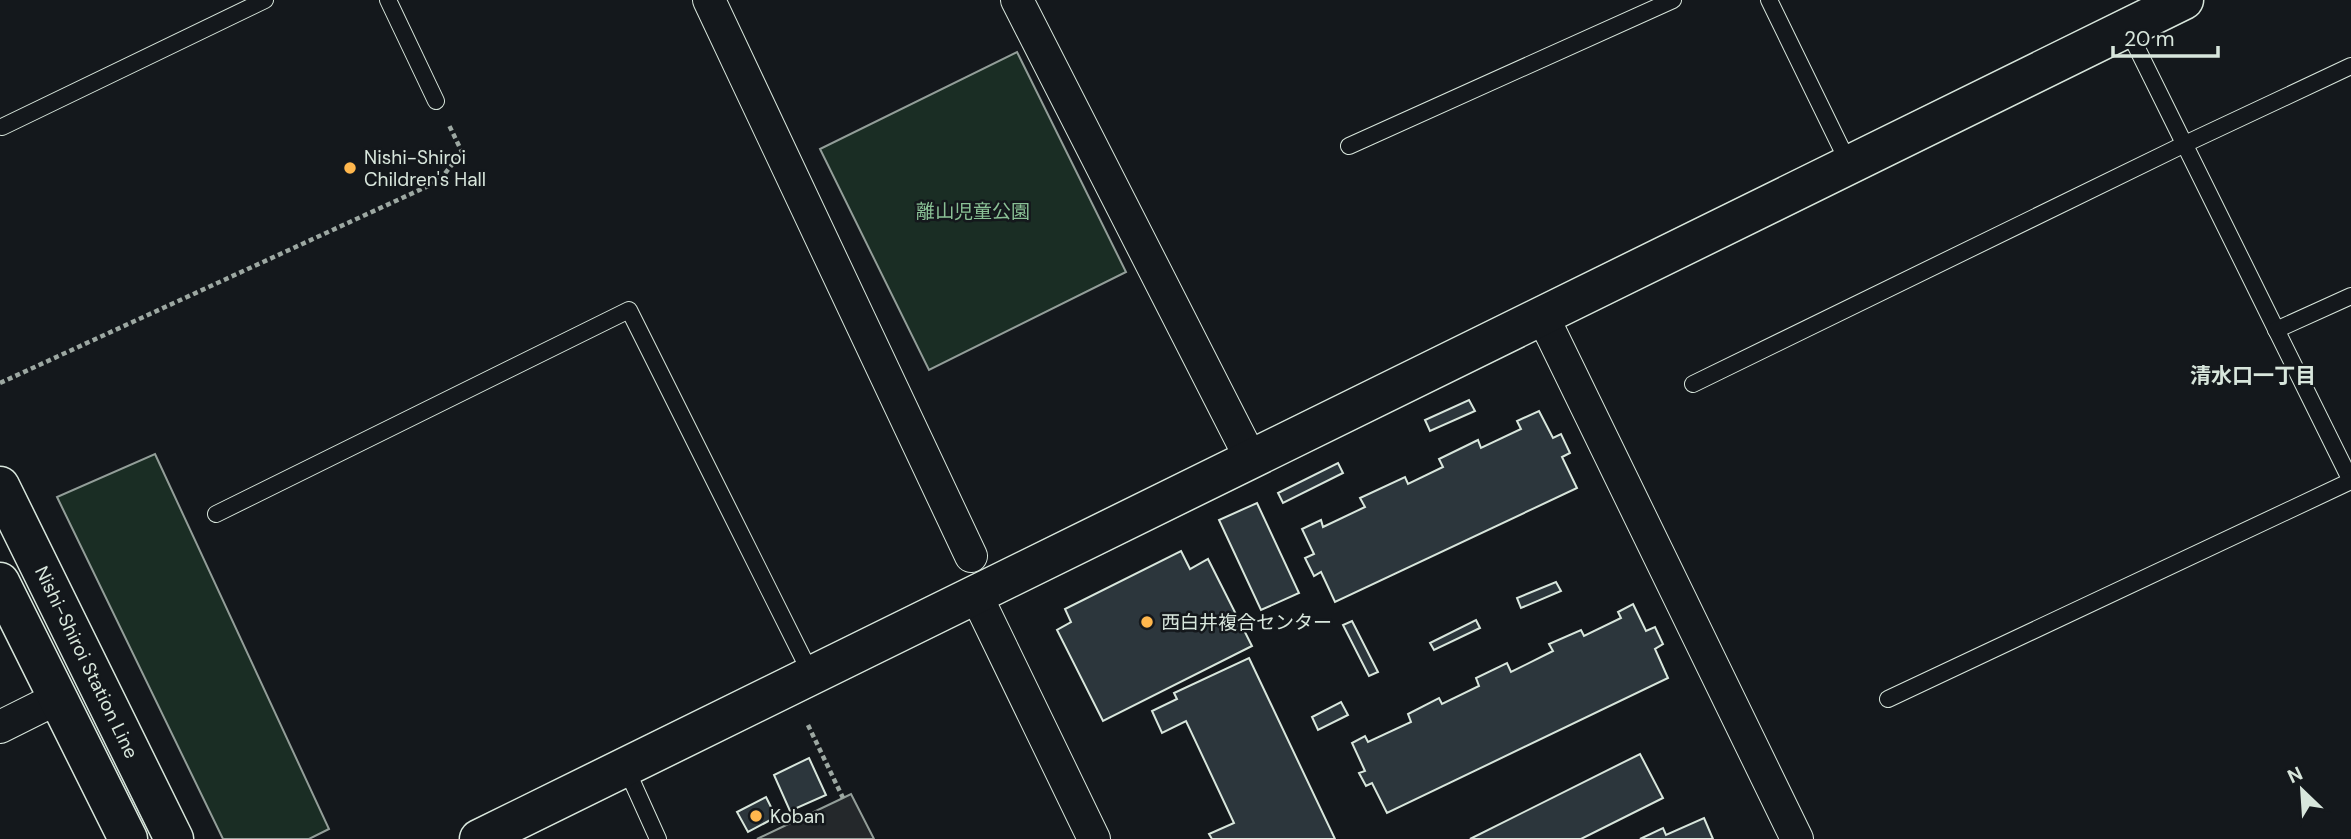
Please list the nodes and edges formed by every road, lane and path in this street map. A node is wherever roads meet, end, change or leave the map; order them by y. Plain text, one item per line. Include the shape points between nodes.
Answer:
1 (265, 0) edge
2 (388, 0) edge
3 (709, 0) edge
4 (1017, 0) edge
5 (1673, 0) edge
6 (1769, 0) edge
7 (2184, 0) edge
8 (2127, 28) junction
9 (2351, 66) edge
10 (436, 101) joint
11 (2, 127) dead end
12 (2185, 144) junction
13 (1349, 146) dead end
14 (1849, 164) junction
15 (2351, 296) edge
16 (1542, 315) junction
17 (2276, 330) junction
18 (0, 383) edge
19 (1693, 384) dead end
20 (1251, 459) junction
21 (2351, 481) edge
22 (0, 486) edge
23 (216, 514) dead end
24 (971, 556) dead end
25 (0, 582) edge
26 (976, 595) junction
27 (813, 676) junction
28 (58, 698) junction
29 (1888, 699) dead end
30 (808, 725) dead end
31 (0, 727) edge
32 (626, 768) junction
33 (843, 798) dead end
34 (128, 839) edge
35 (174, 839) edge
36 (479, 839) edge
37 (658, 839) edge
38 (1094, 839) edge
39 (1797, 839) edge

1 - 11 lane
2 - 10 lane
3 - 24 street
4 - 20 street
5 - 13 lane
6 - 14 lane
7 - 8 street
8 - 12 lane
8 - 14 street
9 - 12 lane
10 - 18 path via 462,152 439,181
12 - 17 lane
12 - 19 lane
14 - 16 street
15 - 17 lane
16 - 20 street
16 - 39 street
17 - 21 lane
20 - 26 street
21 - 29 lane
22 - 35 street, Nishi-Shiroi Station Line
23 - 27 lane via 629,310
25 - 28 street
26 - 27 street
26 - 38 street
27 - 32 street
28 - 31 street
28 - 34 street
30 - 33 path
32 - 36 street
32 - 37 lane

